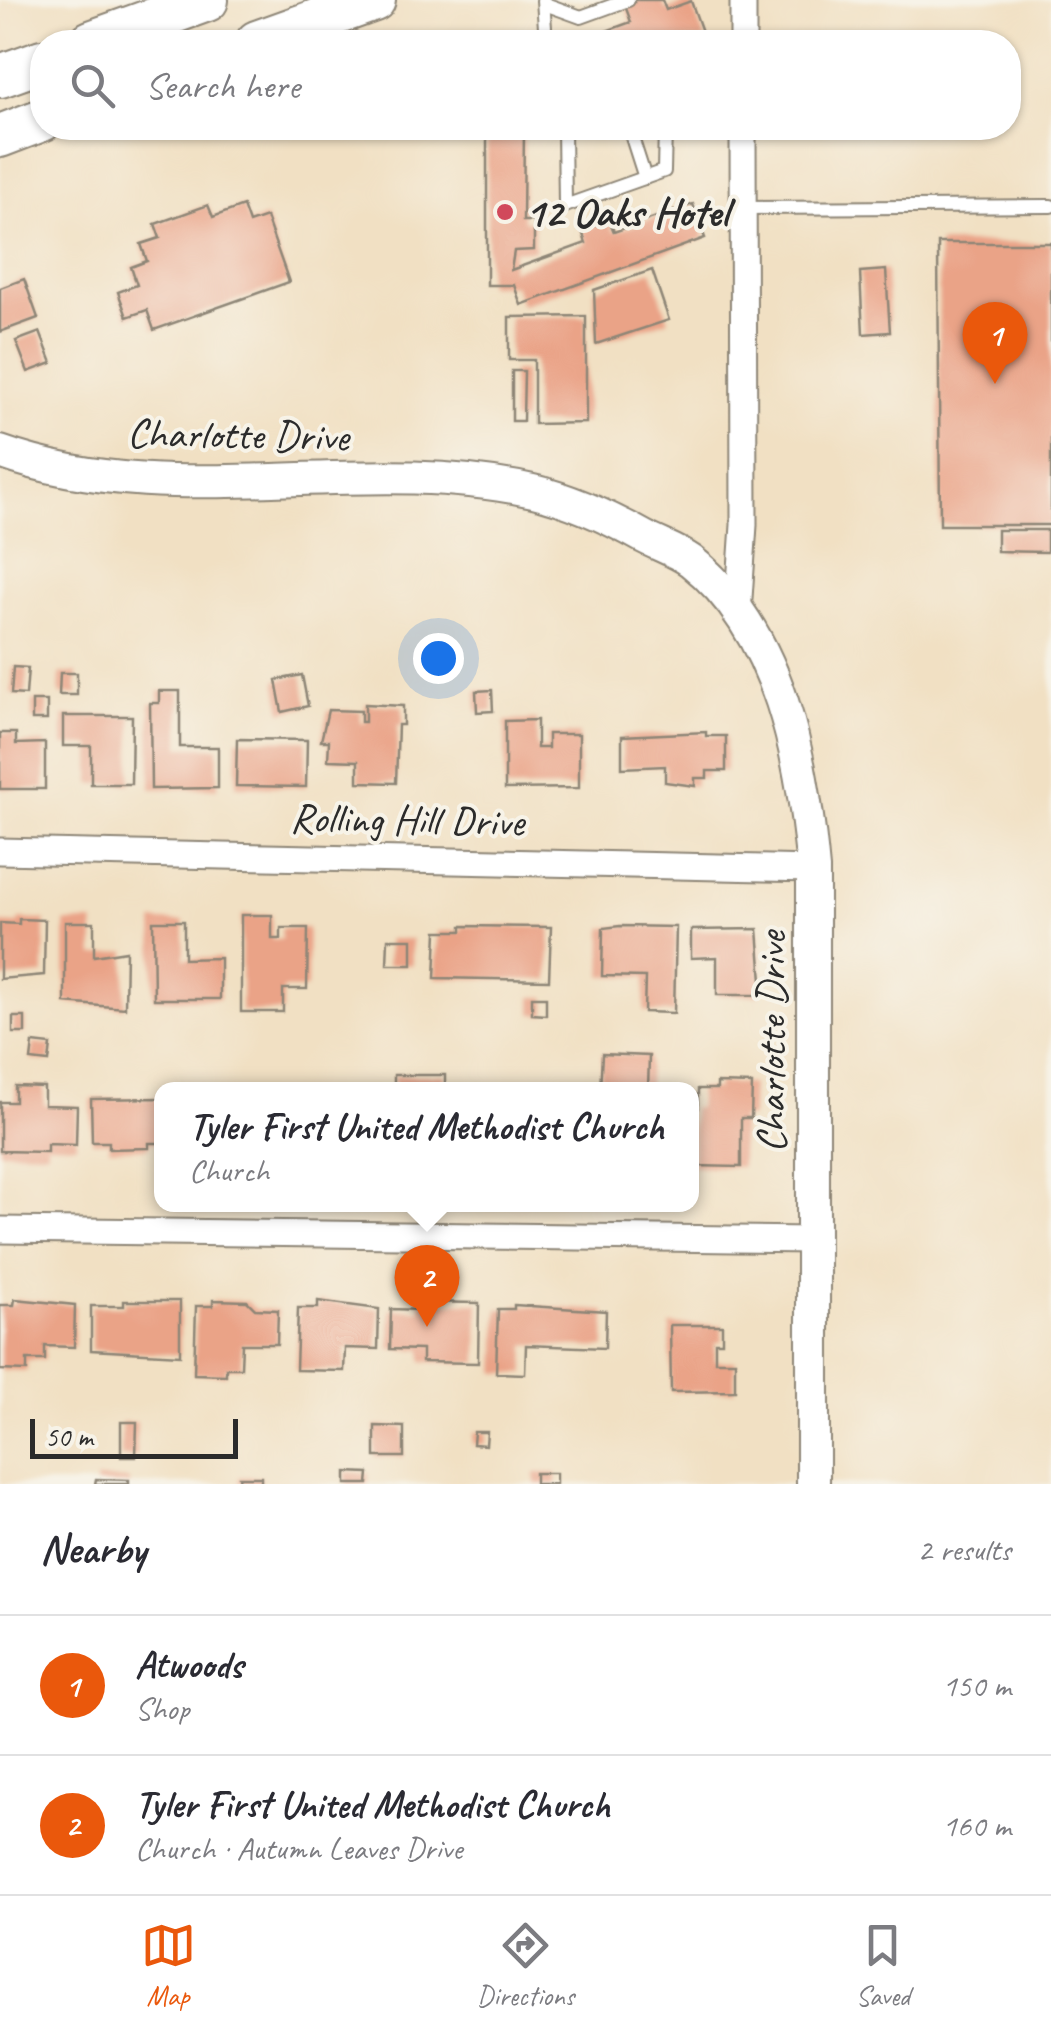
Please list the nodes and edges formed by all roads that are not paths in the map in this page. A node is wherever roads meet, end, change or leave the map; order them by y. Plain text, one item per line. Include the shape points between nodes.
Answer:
1 (207, 0) edge
2 (374, 0) edge
3 (628, 0) edge
4 (743, 0) edge
5 (548, 1) edge
6 (125, 30) edge
7 (290, 30) edge
8 (547, 30) edge
9 (743, 30) edge
10 (30, 65) edge
11 (0, 76) edge
12 (30, 125) edge
13 (0, 136) edge
14 (564, 140) edge
15 (633, 140) edge
16 (665, 140) edge
17 (743, 140) edge
18 (646, 178) junction
19 (1051, 206) edge
20 (743, 208) junction
21 (0, 452) edge
22 (738, 613) junction
23 (0, 851) edge
24 (813, 869) junction
25 (0, 1230) edge
26 (814, 1240) junction
27 (813, 1484) edge

1 - 6 highway
2 - 7 highway
3 - 5 lane via 580,17
4 - 9 street
5 - 8 lane
10 - 11 highway
12 - 13 highway
14 - 18 lane via 566,206
15 - 18 lane
16 - 18 lane via 664,171
17 - 20 street
19 - 20 lane
20 - 22 street
21 - 22 street, Charlotte Drive via 146,480 479,482 535,492 602,513 689,559
22 - 24 street, Charlotte Drive via 772,677 794,744
23 - 24 street, Rolling Hill Drive
24 - 26 street, Charlotte Drive
25 - 26 street
26 - 27 street, Charlotte Drive

